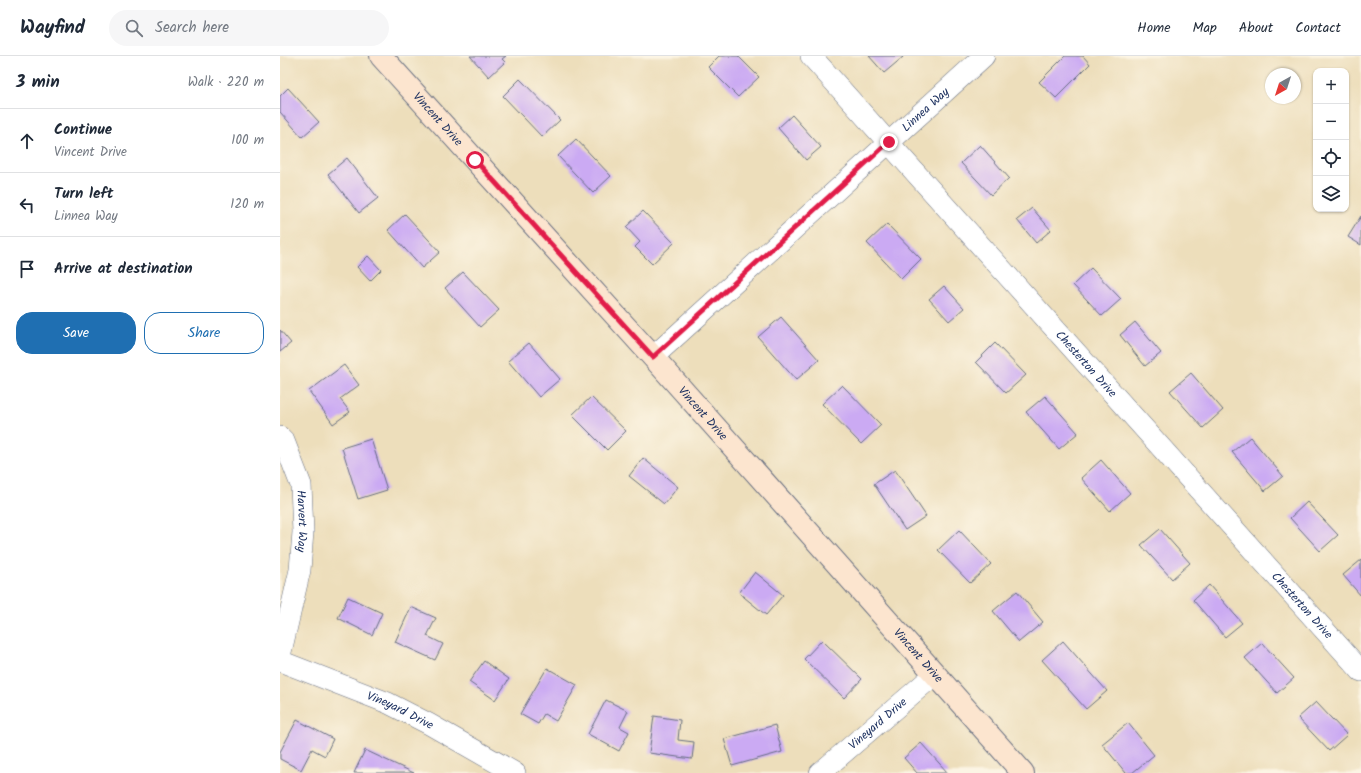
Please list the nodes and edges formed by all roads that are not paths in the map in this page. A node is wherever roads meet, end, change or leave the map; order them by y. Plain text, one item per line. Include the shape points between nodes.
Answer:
1 (381, 56) edge
2 (811, 56) edge
3 (984, 56) edge
4 (889, 142) junction
5 (653, 357) junction
6 (280, 437) edge
7 (280, 656) edge
8 (280, 661) edge
9 (1361, 671) edge
10 (934, 675) junction
11 (515, 773) edge
12 (820, 773) edge
13 (1023, 773) edge

1 - 5 street, Vincent Drive
2 - 4 street, Chesterton Drive
3 - 4 street, Linnea Way
4 - 5 street, Linnea Way
4 - 9 street, Chesterton Drive
5 - 10 street, Vincent Drive via 813,535
6 - 7 street, Harvert Way via 284,441 301,485 303,532 300,570
8 - 11 street, Vineyard Drive via 388,703
10 - 12 street, Vineyard Drive
10 - 13 street, Vincent Drive

